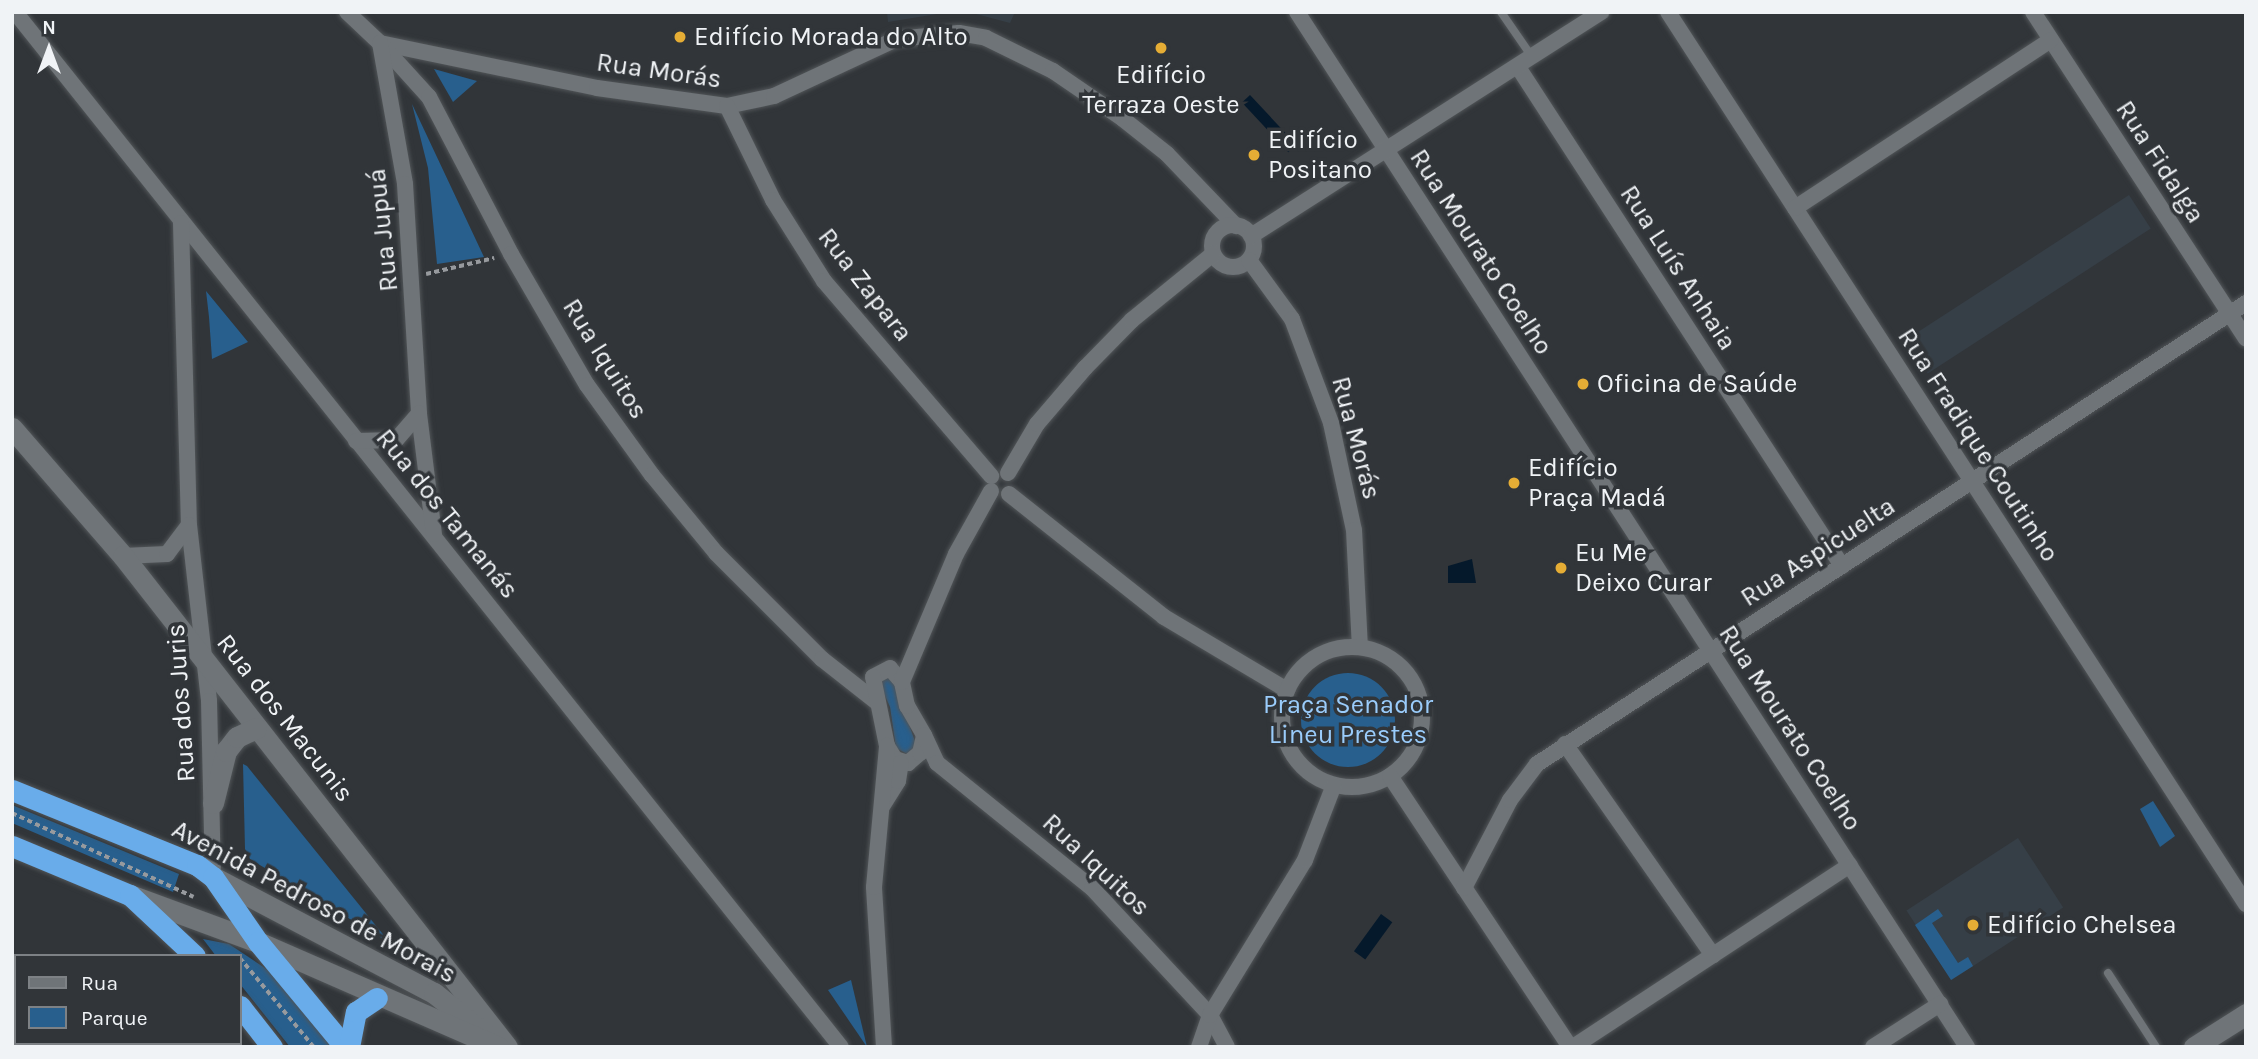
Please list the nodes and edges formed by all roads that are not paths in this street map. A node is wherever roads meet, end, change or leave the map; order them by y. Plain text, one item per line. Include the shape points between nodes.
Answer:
1 (15, 12) edge
2 (347, 12) edge
3 (1297, 12) edge
4 (1501, 12) edge
5 (1601, 12) edge
6 (1668, 12) edge
7 (2033, 12) edge
8 (2051, 40) junction
9 (380, 43) junction
10 (1532, 57) junction
11 (1518, 66) junction
12 (727, 106) junction
13 (1388, 152) junction
14 (1795, 208) junction
15 (181, 223) junction
16 (1236, 226) junction
17 (1251, 236) junction
18 (1213, 254) junction
19 (1249, 260) junction
20 (2246, 303) edge
21 (2229, 314) junction
22 (2246, 339) edge
23 (419, 414) junction
24 (12, 428) edge
25 (356, 441) junction
26 (1008, 473) junction
27 (1972, 481) junction
28 (990, 484) junction
29 (1009, 494) junction
30 (189, 525) junction
31 (434, 534) junction
32 (123, 556) junction
33 (160, 557) junction
34 (1843, 566) junction
35 (140, 577) junction
36 (1360, 647) junction
37 (1711, 650) junction
38 (913, 655) junction
39 (206, 661) junction
40 (834, 670) junction
41 (883, 670) junction
42 (902, 682) junction
43 (1287, 690) junction
44 (878, 703) junction
45 (256, 728) junction
46 (924, 735) junction
47 (1565, 744) junction
48 (887, 746) junction
49 (908, 762) junction
50 (937, 763) junction
51 (1391, 776) junction
52 (1334, 785) junction
53 (12, 790) edge
54 (214, 803) junction
55 (880, 810) junction
56 (12, 846) edge
57 (1850, 864) junction
58 (213, 877) junction
59 (1464, 888) junction
60 (130, 895) junction
61 (2246, 904) edge
62 (258, 942) junction
63 (193, 954) edge
64 (1713, 955) junction
65 (2108, 973) dead end
66 (377, 998) junction
67 (1940, 1004) junction
68 (242, 1009) edge
69 (2246, 1014) edge
70 (1210, 1015) junction
71 (272, 1047) edge
72 (347, 1047) edge
73 (502, 1047) edge
74 (841, 1047) edge
75 (884, 1047) edge
76 (1199, 1047) edge
77 (1227, 1047) edge
78 (1571, 1047) edge
79 (1873, 1047) edge
80 (1967, 1047) edge
81 (2156, 1047) edge
82 (2194, 1047) edge

1 - 15 street, Rua dos Tamanás
2 - 9 street
3 - 13 street, Rua Mourato Coelho
4 - 10 lane
5 - 10 street
6 - 14 street, Rua Fradique Coutinho
7 - 8 street, Rua Fidalga
8 - 14 street
8 - 21 street, Rua Fidalga
9 - 12 street, Rua Morás via 597,88
9 - 23 street, Rua Jupuá via 405,184
9 - 40 street, Rua Iquitos via 429,97 511,254 587,384 652,475 716,553
10 - 11 street
11 - 13 street
11 - 34 street, Rua Luís Anhaia
12 - 16 street, Rua Morás via 774,96 896,39 959,33 986,38 1053,71 1124,119 1167,154
12 - 28 street, Rua Zapara via 773,200 824,281
13 - 17 street
13 - 37 street, Rua Mourato Coelho
14 - 27 street, Rua Fradique Coutinho
15 - 25 street, Rua dos Tamanás
15 - 30 street, Rua dos Juris
16 - 17 street
16 - 18 street via 1215,235
17 - 19 street via 1254,248
18 - 19 street via 1221,264 1233,267
18 - 26 street via 1132,320 1085,368 1037,424
19 - 36 street, Rua Morás via 1292,319 1331,423 1354,530
20 - 21 street, Rua Aspicuelta
21 - 22 street, Rua Fidalga
21 - 27 street, Rua Aspicuelta
23 - 25 street via 396,440
23 - 31 street, Rua Jupuá
24 - 32 main road, Rua dos Macunis
25 - 31 street, Rua dos Tamanás
26 - 28 street via 1001,471
26 - 29 street via 1014,483
27 - 34 street, Rua Aspicuelta
27 - 61 street, Rua Fradique Coutinho
28 - 29 street via 1001,497
28 - 38 street
29 - 43 street via 1164,617
30 - 33 street via 177,546
30 - 39 street, Rua dos Juris
31 - 74 street, Rua dos Tamanás
32 - 33 street
32 - 35 main road, Rua dos Macunis
33 - 35 street
34 - 37 street, Rua Aspicuelta
35 - 39 main road, Rua dos Macunis
36 - 43 street via 1338,648 1317,656 1299,671
36 - 51 street via 1384,654 1404,669 1417,689 1423,713 1420,738 1408,760
37 - 47 street, Rua Aspicuelta
37 - 57 street, Rua Mourato Coelho
38 - 41 street
38 - 42 street
39 - 45 main road, Rua dos Macunis
39 - 54 street, Rua dos Juris
40 - 41 street
40 - 44 street, Rua Iquitos
41 - 42 street
41 - 44 street
42 - 46 street, Rua Iquitos via 907,706
43 - 52 street via 1283,729 1289,748 1316,777
44 - 48 street
45 - 54 main road via 237,737 226,751
45 - 73 main road, Rua dos Macunis
46 - 49 street
46 - 50 street, Rua Iquitos
47 - 59 street, Rua Aspicuelta via 1522,782
47 - 64 street
48 - 49 street
48 - 55 street
49 - 50 street
49 - 55 street
50 - 70 street, Rua Iquitos via 1092,888
51 - 52 street via 1354,787
51 - 59 street
52 - 70 street via 1305,860
53 - 58 highway, Avenida Pedroso de Morais via 197,865
54 - 58 street, Rua dos Juris
55 - 75 street via 875,935
56 - 60 highway, Avenida Pedroso de Morais
57 - 64 street
57 - 67 street, Rua Mourato Coelho
58 - 62 highway
58 - 73 main road, Avenida Pedroso de Morais via 434,993
59 - 78 street
60 - 62 main road, Avenida Pedroso de Morais
60 - 63 highway
62 - 66 main road, Avenida Pedroso de Morais
62 - 72 highway
64 - 78 street
65 - 81 lane
66 - 72 highway via 356,1012
66 - 73 main road, Avenida Pedroso de Morais
67 - 79 street
67 - 80 street, Rua Mourato Coelho
68 - 71 highway
69 - 82 main road
70 - 76 street
70 - 77 street, Rua Iquitos

